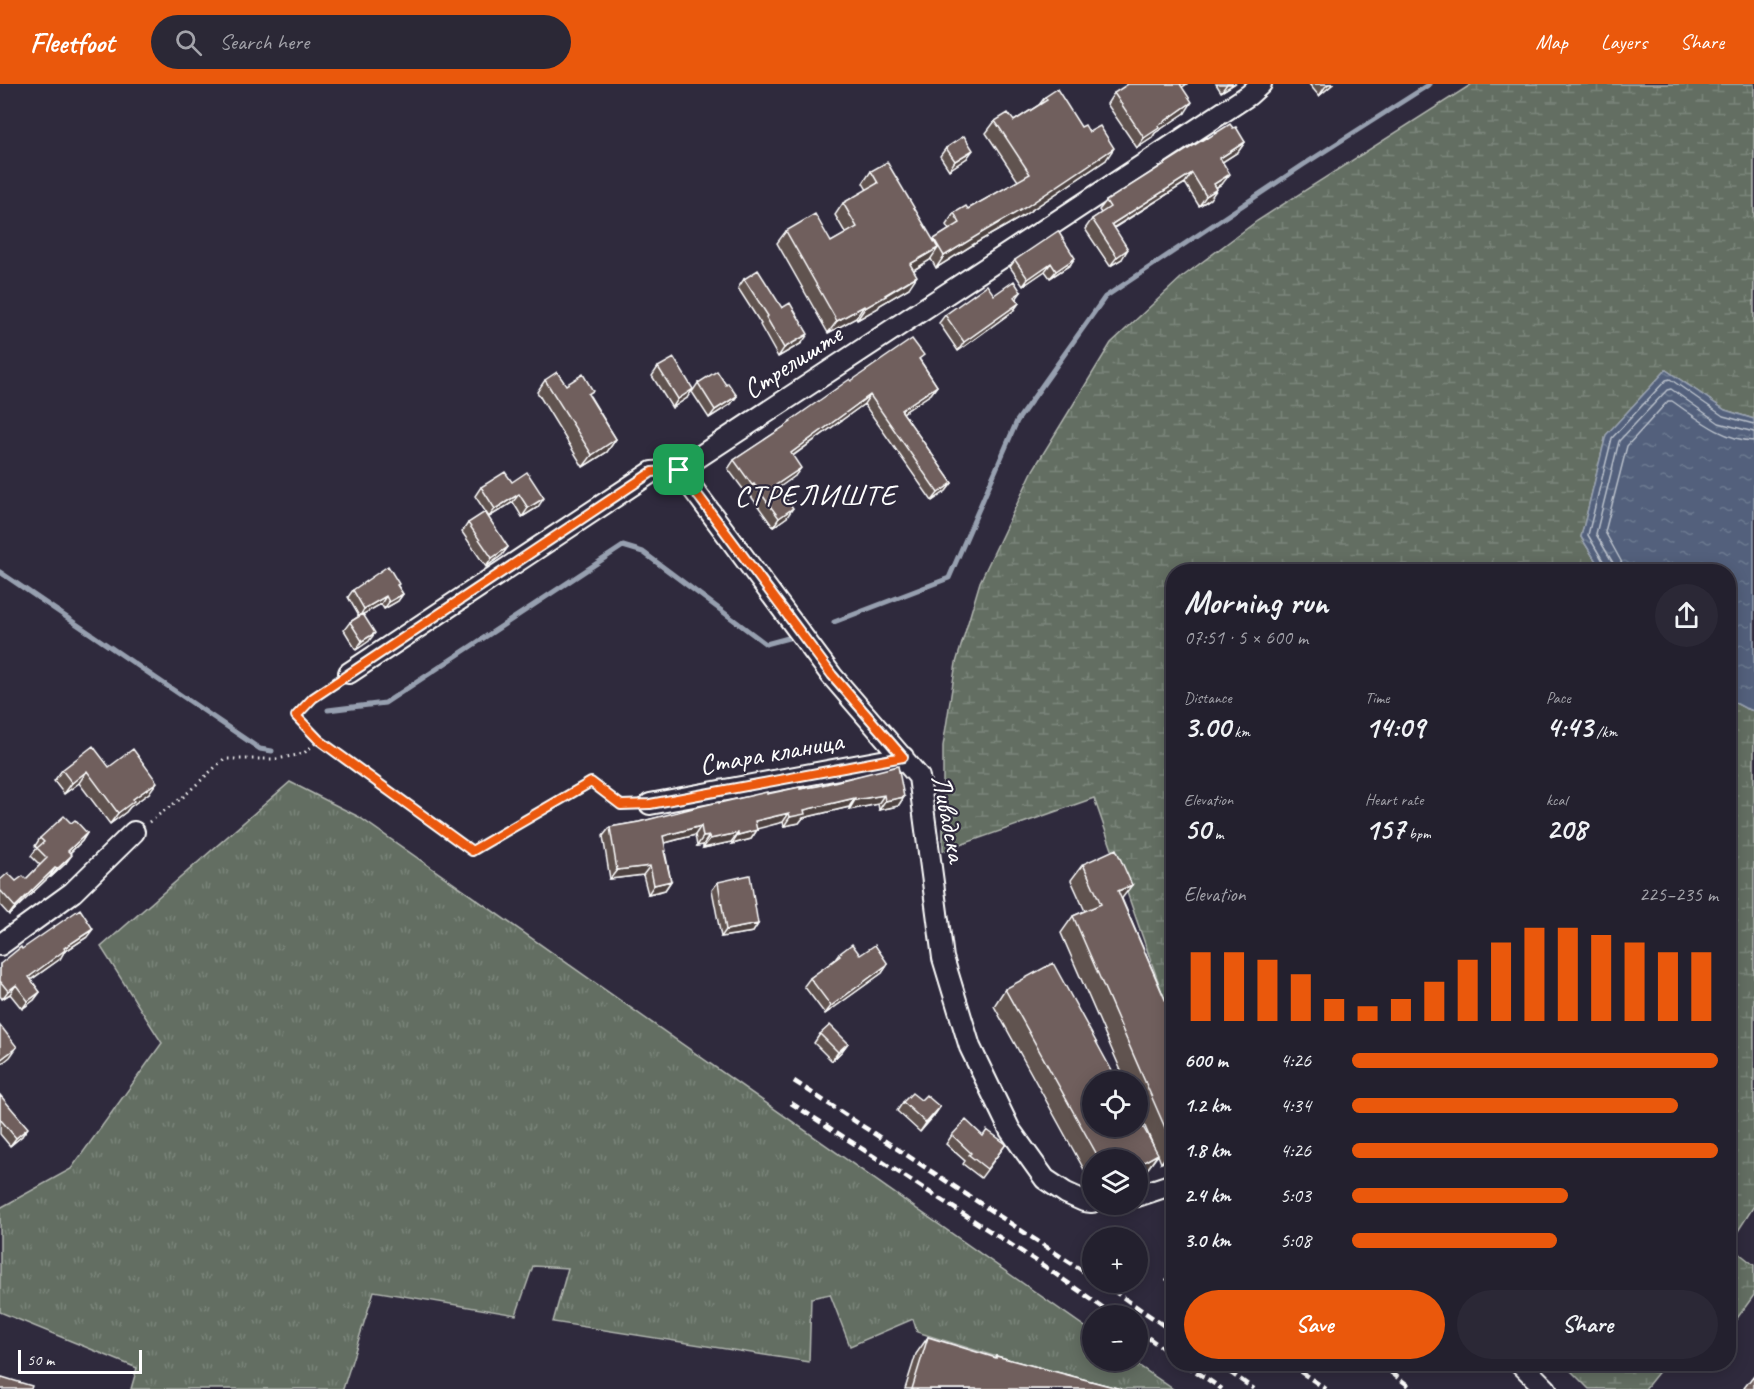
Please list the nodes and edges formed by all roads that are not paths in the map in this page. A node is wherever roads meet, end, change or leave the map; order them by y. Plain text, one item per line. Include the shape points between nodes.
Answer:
1 (1261, 84) edge
2 (679, 470) junction
3 (349, 673) road end
4 (903, 757) junction
5 (650, 804) road end
6 (134, 832) road end
7 (0, 945) edge
8 (1166, 1186) edge
9 (1148, 1192) edge
10 (1082, 1201) edge
11 (1528, 1371) edge
12 (1546, 1389) edge

1 - 2 street, Стрелиште
2 - 3 street, Стрелиште via 652,472
2 - 4 street, Ливадска via 832,675
4 - 5 street, Стара кланица
4 - 10 street, Ливадска via 919,777 943,958 970,1047 1010,1130 1045,1179
6 - 7 street via 73,892
8 - 9 street
11 - 12 street

